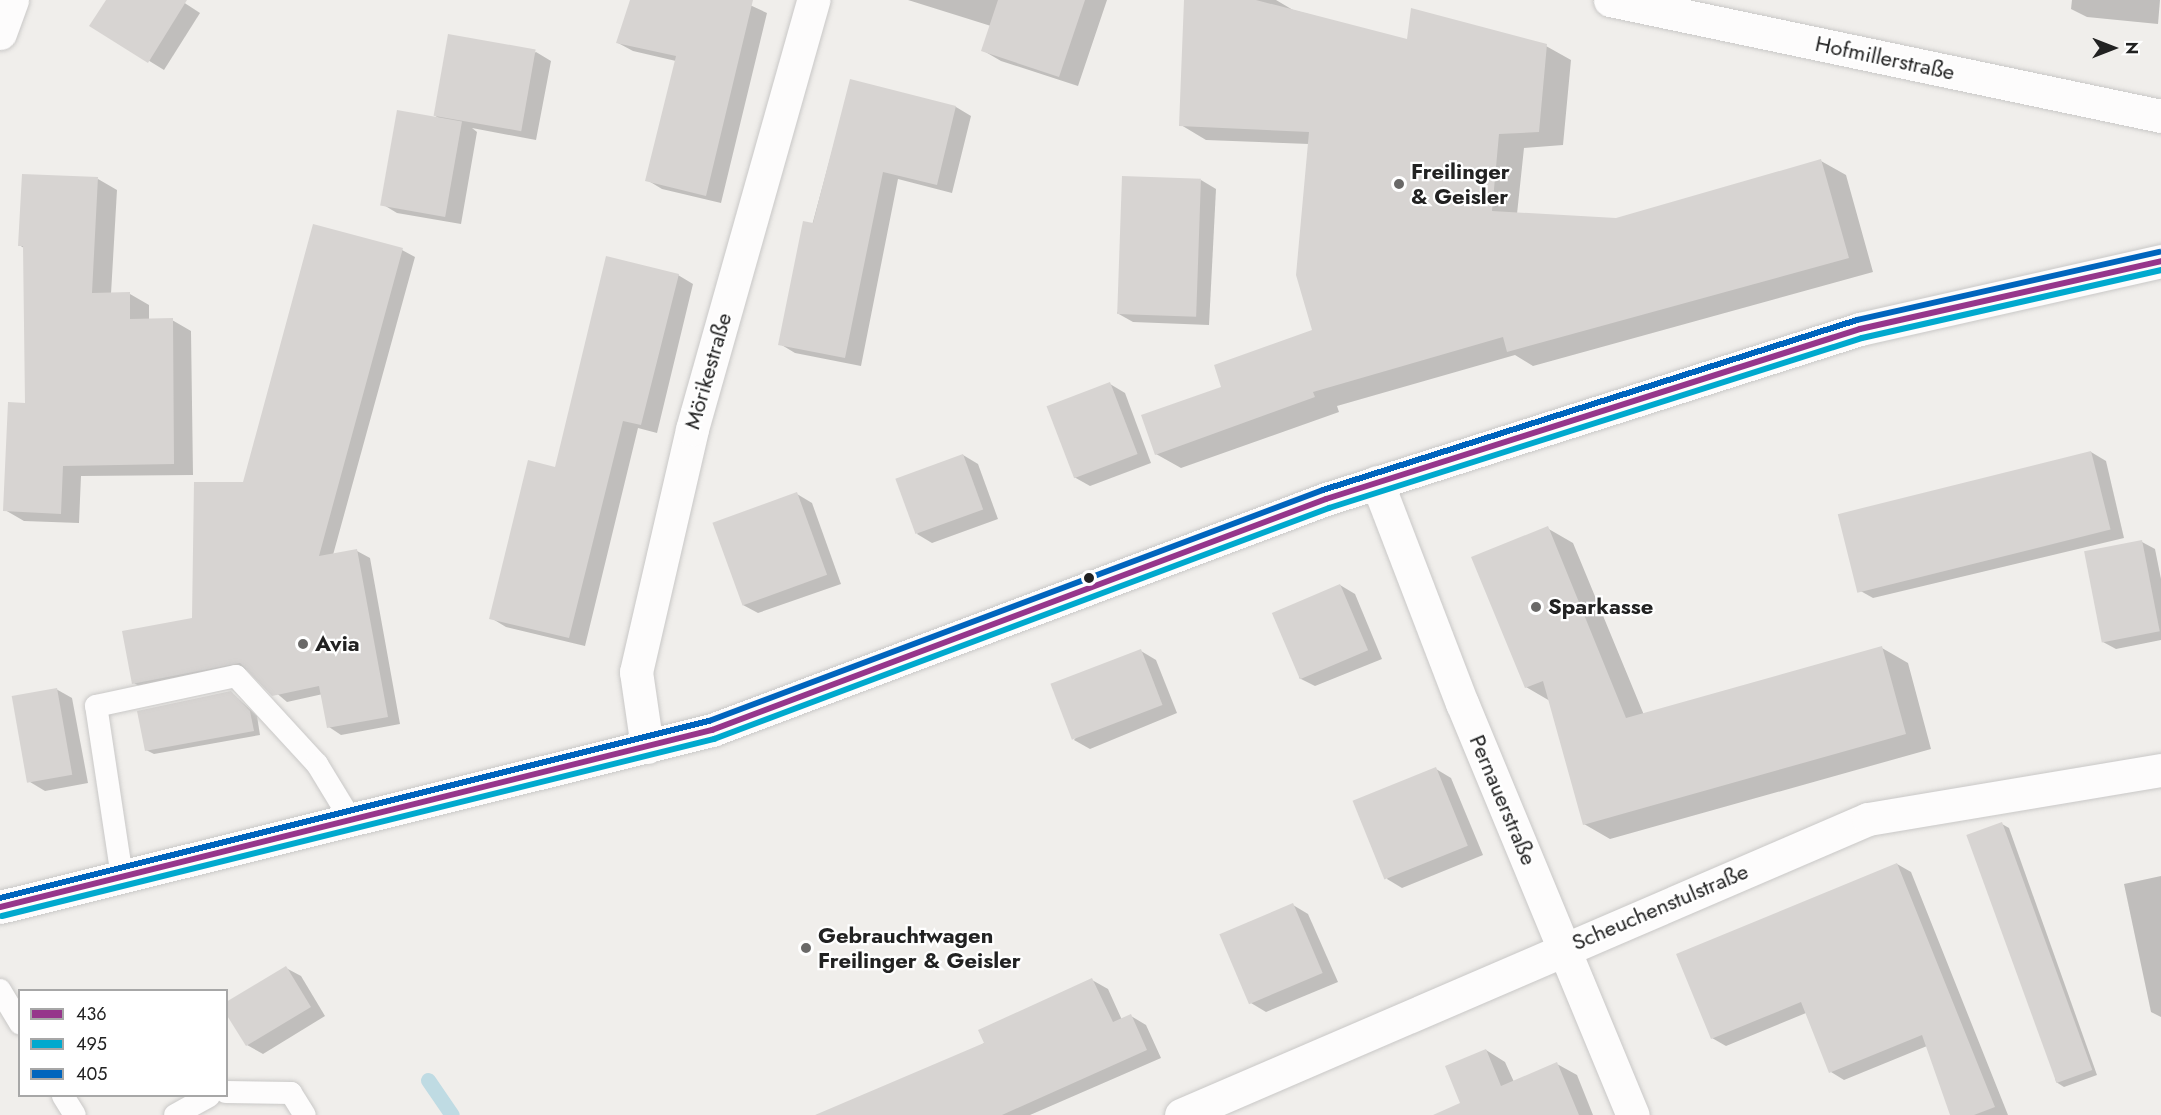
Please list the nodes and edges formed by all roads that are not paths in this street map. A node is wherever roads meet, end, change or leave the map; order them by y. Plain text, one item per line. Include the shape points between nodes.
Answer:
1 (12, 0) edge
2 (813, 0) edge
3 (1610, 0) edge
4 (0, 33) edge
5 (2161, 116) edge
6 (2161, 261) edge
7 (1377, 482) junction
8 (647, 747) junction
9 (2161, 770) edge
10 (351, 820) junction
11 (122, 877) junction
12 (0, 907) edge
13 (1565, 947) junction
14 (0, 990) edge
15 (18, 1020) edge
16 (228, 1092) edge
17 (64, 1097) edge
18 (206, 1097) edge
19 (75, 1115) edge
20 (175, 1115) edge
21 (305, 1115) edge
22 (1180, 1115) edge
23 (1633, 1115) edge

1 - 4 street
2 - 8 street, Mörikestraße via 692,429 636,672
3 - 5 street, Hofmillerstraße
6 - 7 street via 1860,329
7 - 8 street via 712,730
7 - 13 street, Pernauerstraße via 1462,703
8 - 10 street
9 - 13 street, Scheuchenstulstraße via 1868,819
10 - 11 street
10 - 11 lane via 318,764 236,676 96,706
11 - 12 street
13 - 22 street, Scheuchenstulstraße
13 - 23 street, Pernauerstraße
14 - 15 lane
16 - 21 lane via 291,1093
17 - 19 lane
18 - 20 lane

